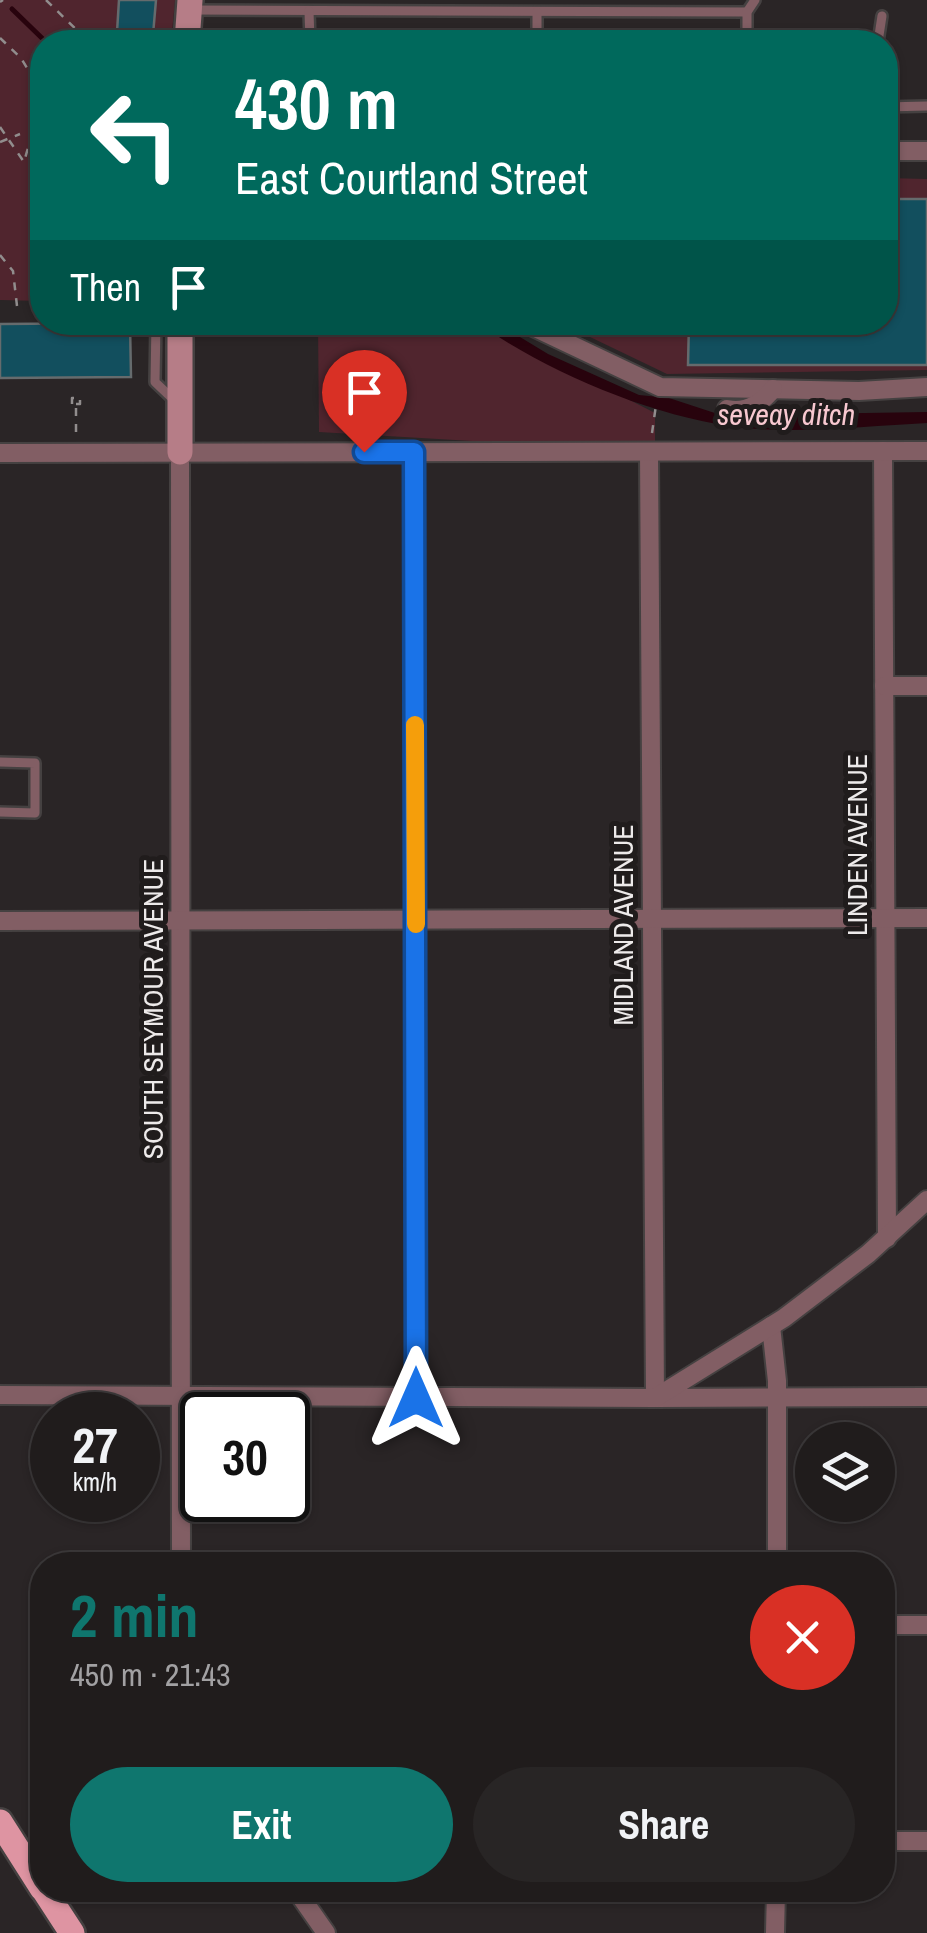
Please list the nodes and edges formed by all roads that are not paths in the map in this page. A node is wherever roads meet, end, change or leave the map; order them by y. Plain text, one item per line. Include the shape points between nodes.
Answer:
1 (755, 0) edge
2 (189, 5) edge
3 (316, 7) edge
4 (536, 12) junction
5 (747, 12) junction
6 (882, 16) dead end
7 (188, 30) edge
8 (537, 30) edge
9 (747, 30) edge
10 (880, 30) edge
11 (898, 106) edge
12 (927, 106) edge
13 (927, 151) edge
14 (898, 152) edge
15 (156, 335) edge
16 (180, 335) edge
17 (551, 335) edge
18 (927, 387) edge
19 (773, 389) junction
20 (180, 406) junction
21 (727, 409) dead end
22 (650, 442) junction
23 (180, 452) junction
24 (414, 452) junction
25 (883, 452) junction
26 (927, 452) edge
27 (0, 453) edge
28 (884, 686) junction
29 (927, 686) edge
30 (0, 762) edge
31 (0, 812) edge
32 (927, 918) edge
33 (180, 920) junction
34 (416, 920) junction
35 (650, 920) junction
36 (885, 920) junction
37 (0, 921) edge
38 (927, 1200) edge
39 (887, 1238) junction
40 (771, 1326) junction
41 (182, 1392) edge
42 (0, 1395) edge
43 (180, 1395) edge
44 (927, 1396) edge
45 (310, 1397) edge
46 (776, 1397) junction
47 (416, 1398) junction
48 (654, 1398) junction
49 (182, 1522) edge
50 (182, 1552) edge
51 (777, 1552) edge
52 (895, 1624) edge
53 (927, 1624) edge
54 (0, 1822) edge
55 (895, 1841) edge
56 (927, 1841) edge
57 (30, 1869) edge
58 (52, 1902) edge
59 (304, 1902) edge
60 (776, 1902) edge
61 (72, 1933) edge
62 (326, 1933) edge
63 (776, 1933) edge

1 - 5 lane
2 - 3 lane
2 - 7 street
3 - 4 lane
4 - 5 lane
4 - 8 lane
5 - 9 lane
6 - 10 lane
11 - 12 lane
13 - 14 street
15 - 20 lane via 155,382
16 - 20 street
17 - 19 street via 660,386
18 - 19 street
19 - 21 street via 751,407
20 - 23 street
22 - 24 street
22 - 25 street
22 - 35 street, MIDLAND AVENUE
23 - 24 street
23 - 27 street
23 - 33 street, SOUTH SEYMOUR AVENUE
24 - 34 street
25 - 26 street
25 - 28 street, LINDEN AVENUE
28 - 29 street
28 - 36 street, LINDEN AVENUE
30 - 31 lane via 35,764 36,813
32 - 36 street
33 - 34 street
33 - 37 street
33 - 41 street, SOUTH SEYMOUR AVENUE
34 - 35 street
34 - 47 street
35 - 36 street
35 - 48 street, MIDLAND AVENUE
36 - 39 street, LINDEN AVENUE
38 - 39 street
39 - 40 street
40 - 46 street
40 - 48 street
42 - 43 street
44 - 46 street
45 - 47 street
46 - 48 street
46 - 51 street
47 - 48 street
49 - 50 street, SOUTH SEYMOUR AVENUE
52 - 53 street
54 - 57 main road
55 - 56 street
58 - 61 main road
59 - 62 street
60 - 63 street

